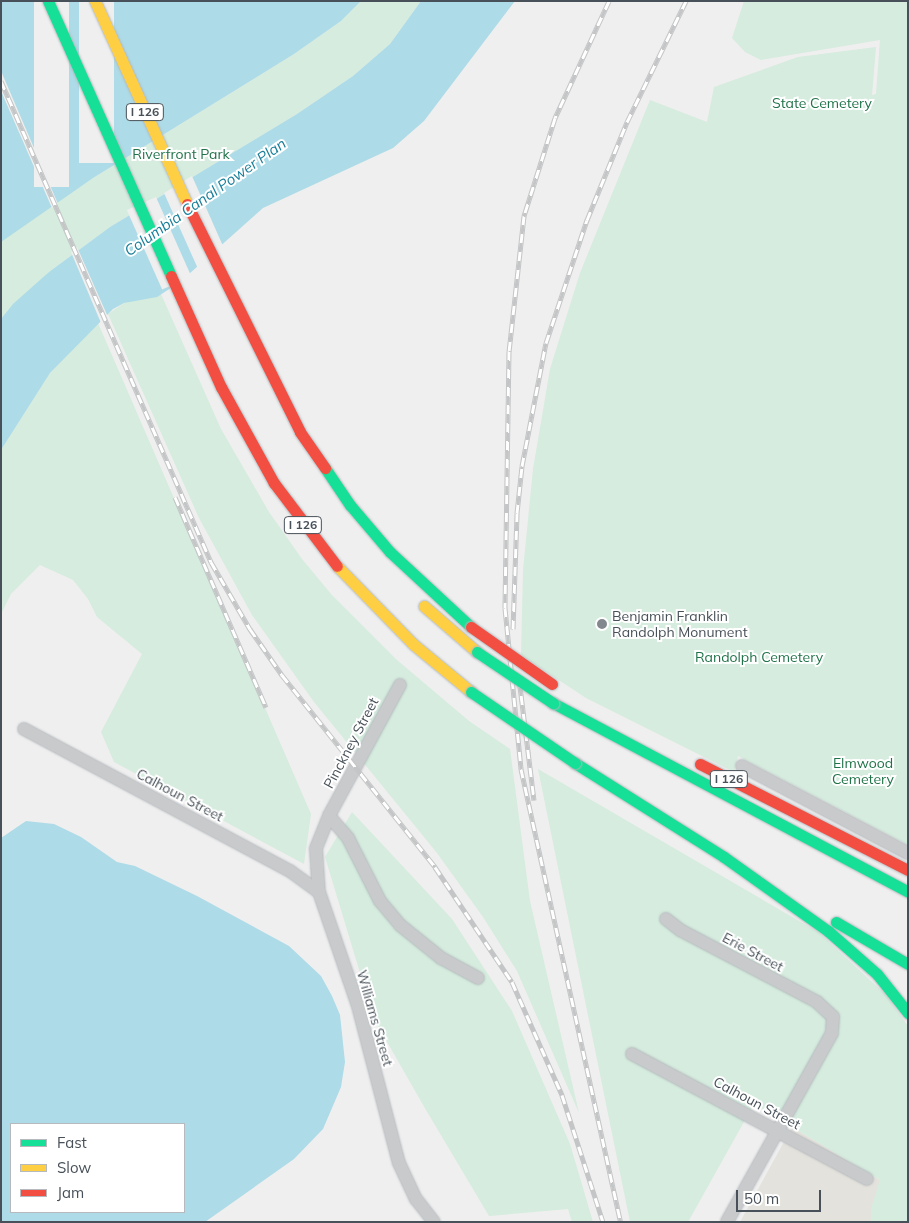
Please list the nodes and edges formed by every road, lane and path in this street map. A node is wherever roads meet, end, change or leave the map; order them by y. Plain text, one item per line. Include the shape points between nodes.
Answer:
1 (48, 1) edge
2 (95, 1) edge
3 (196, 223) junction
4 (217, 293) dead end
5 (415, 598) dead end
6 (400, 685) dead end
7 (556, 686) dead end
8 (24, 729) dead end
9 (690, 759) dead end
10 (742, 766) dead end
11 (329, 816) junction
12 (908, 853) edge
13 (724, 858) junction
14 (908, 870) edge
15 (319, 892) junction
16 (908, 892) edge
17 (666, 919) dead end
18 (908, 964) edge
19 (478, 978) dead end
20 (908, 1013) edge
21 (632, 1054) dead end
22 (777, 1130) junction
23 (867, 1179) dead end
24 (434, 1222) edge
25 (727, 1222) edge

1 - 13 highway, I 126, bridge via 244,432 308,531 384,617 471,692
2 - 3 highway, I 126
3 - 4 highway
3 - 7 highway, I 126, bridge via 229,283 284,401 333,481 406,568 471,626
5 - 16 highway, bridge via 477,652 553,703
6 - 11 street, Pinckney Street
8 - 15 street, Calhoun Street via 290,871
9 - 14 highway, I 126
10 - 12 street
11 - 15 street, Williams Street via 316,849
11 - 19 street via 348,838 380,901 400,926 441,958
13 - 18 highway, I 126
13 - 20 highway via 855,953 896,995
15 - 24 street, Williams Street via 358,1006 399,1163 416,1199
17 - 22 street, Erie Street via 680,930 826,1009 832,1017 832,1033
21 - 22 street, Calhoun Street
22 - 23 street, Calhoun Street
22 - 25 street

